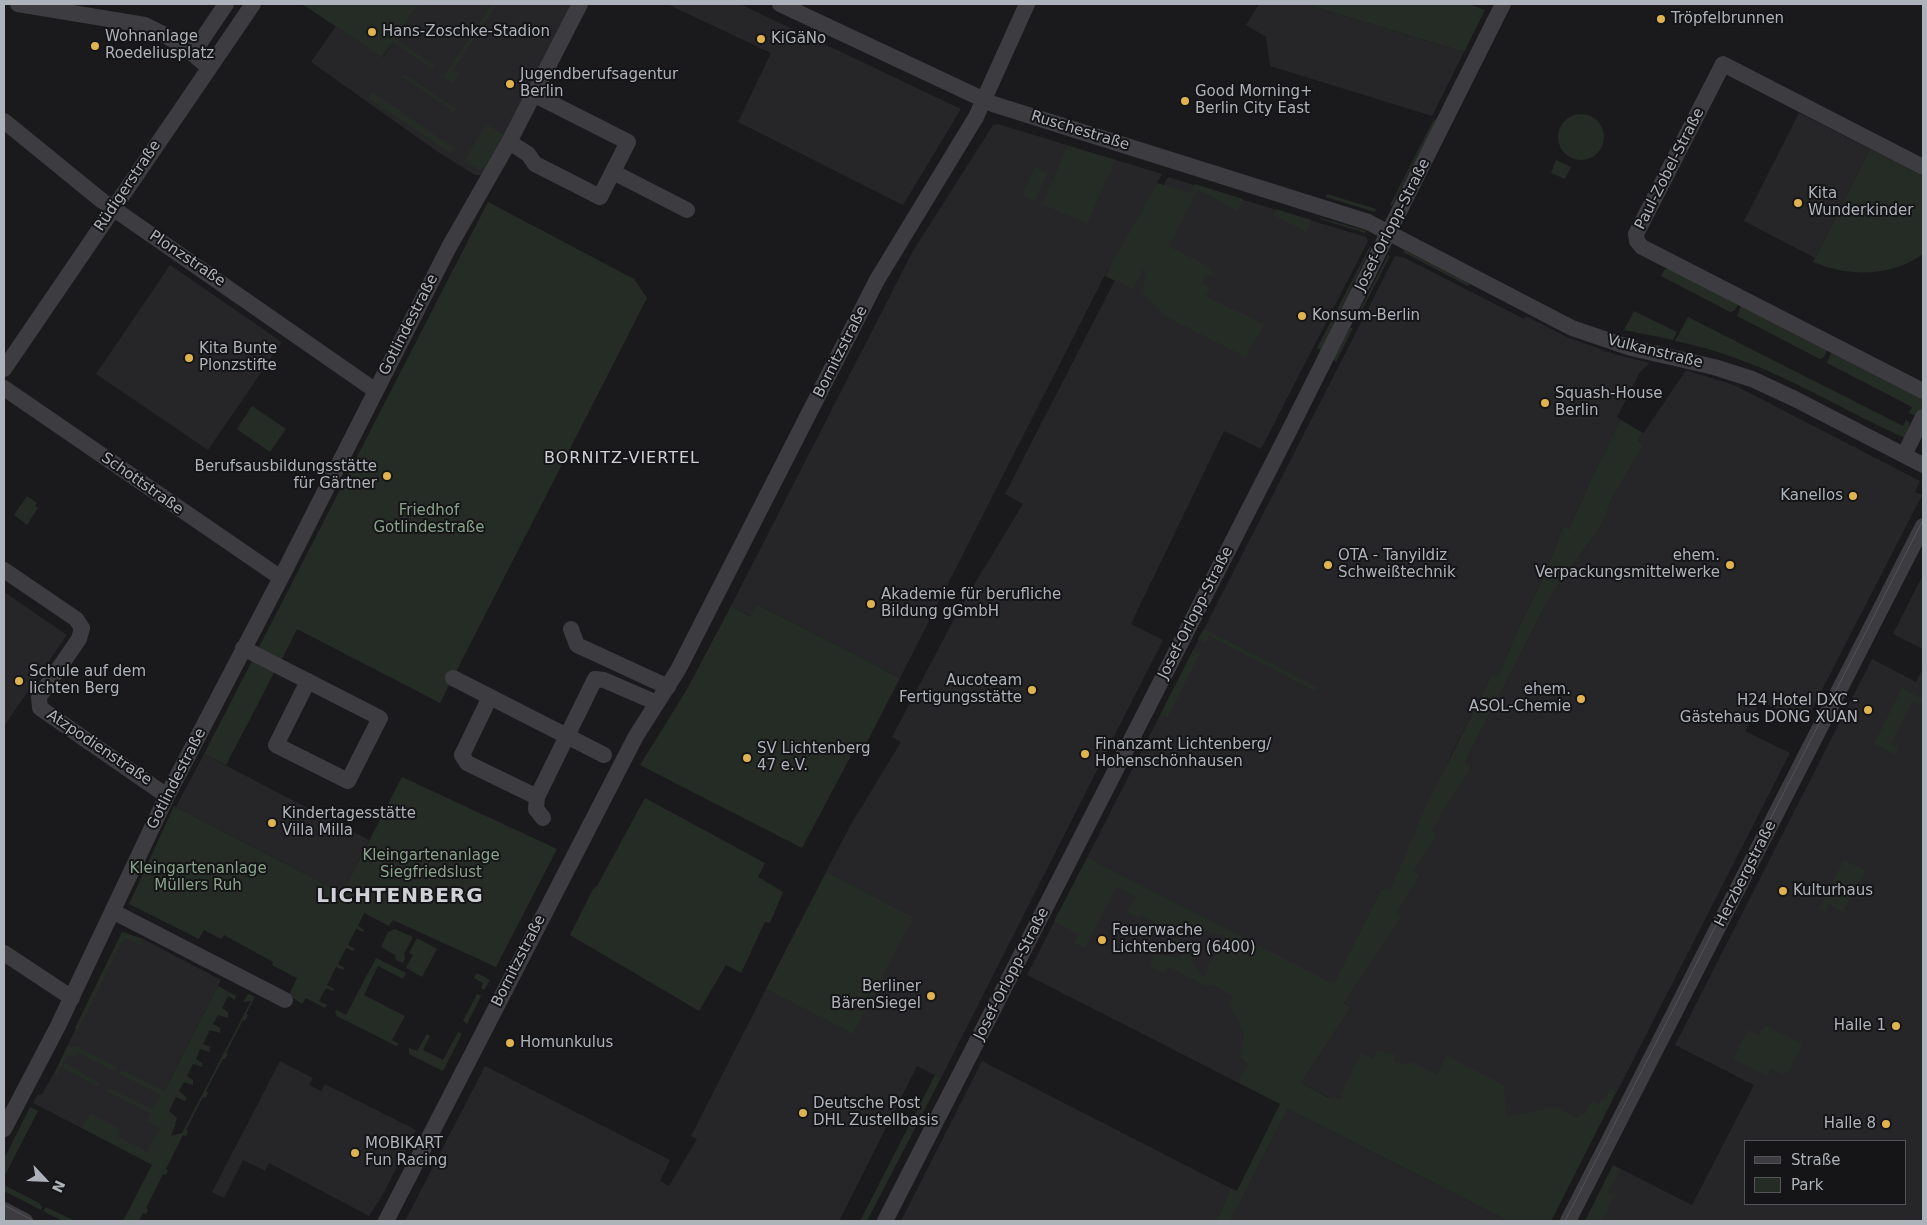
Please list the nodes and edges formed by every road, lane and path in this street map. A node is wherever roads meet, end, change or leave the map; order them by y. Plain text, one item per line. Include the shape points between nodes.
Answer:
1 (18, 4) edge
2 (226, 4) edge
3 (253, 4) edge
4 (580, 4) edge
5 (780, 4) edge
6 (1027, 4) edge
7 (1503, 4) edge
8 (193, 53) junction
9 (209, 68) junction
10 (533, 94) junction
11 (984, 100) junction
12 (4, 121) edge
13 (509, 142) junction
14 (1923, 167) edge
15 (613, 172) junction
16 (113, 209) junction
17 (687, 210) dead end
18 (1390, 232) junction
19 (4, 369) edge
20 (4, 388) edge
21 (376, 391) junction
22 (1923, 391) edge
23 (1923, 417) edge
24 (1904, 455) junction
25 (1923, 465) edge
26 (1923, 526) edge
27 (4, 570) edge
28 (281, 578) junction
29 (571, 630) dead end
30 (243, 648) junction
31 (453, 678) dead end
32 (308, 682) junction
33 (668, 687) junction
34 (490, 697) junction
35 (657, 703) junction
36 (566, 736) junction
37 (604, 755) dead end
38 (167, 796) junction
39 (537, 797) junction
40 (542, 818) dead end
41 (114, 912) junction
42 (4, 953) edge
43 (72, 998) junction
44 (285, 1000) dead end
45 (4, 1130) edge
46 (4, 1210) edge
47 (25, 1221) edge
48 (386, 1221) edge
49 (886, 1221) edge
50 (1568, 1221) edge

1 - 8 street via 145,26 164,33
2 - 8 street
3 - 9 street, Rüdigerstraße
4 - 10 street, Gotlindestraße
5 - 11 street, Ruschestraße
6 - 11 street, Bornitzstraße
7 - 18 street, Josef-Orlopp-Straße
8 - 9 street
9 - 16 street, Rüdigerstraße
10 - 13 street, Gotlindestraße
10 - 15 street via 628,142
11 - 18 street, Ruschestraße via 1306,201
11 - 33 street, Bornitzstraße via 877,280
12 - 16 street, Plonzstraße
13 - 15 street via 528,154 535,164 600,197
13 - 21 street, Gotlindestraße via 449,247
14 - 22 street, Paul-Zobel-Straße via 1723,64 1636,234 1642,247
15 - 17 street
16 - 19 street, Rüdigerstraße
16 - 21 street, Plonzstraße
18 - 24 street, Vulkanstraße via 1572,328 1631,348 1714,366 1752,379
18 - 49 street, Josef-Orlopp-Straße
20 - 28 street, Schottstraße
21 - 28 street, Gotlindestraße
23 - 24 street
24 - 25 street, Vulkanstraße
26 - 50 street, Herzbergstraße
27 - 38 street, Atzpodienstraße via 76,619 82,628 79,639 39,698 40,708
28 - 30 street, Gotlindestraße
29 - 33 street via 577,645
30 - 32 street
30 - 38 street, Gotlindestraße
31 - 34 street
32 - 32 street via 276,744 348,781 380,718
33 - 35 street, Bornitzstraße
34 - 36 street
34 - 39 street via 462,754 467,763
35 - 36 street via 595,679
35 - 48 street, Bornitzstraße via 632,744
36 - 37 street
36 - 39 street
38 - 41 street, Gotlindestraße
39 - 40 street via 536,809
41 - 43 street, Gotlindestraße
41 - 44 street
42 - 43 street
43 - 45 street, Gotlindestraße
46 - 47 street

